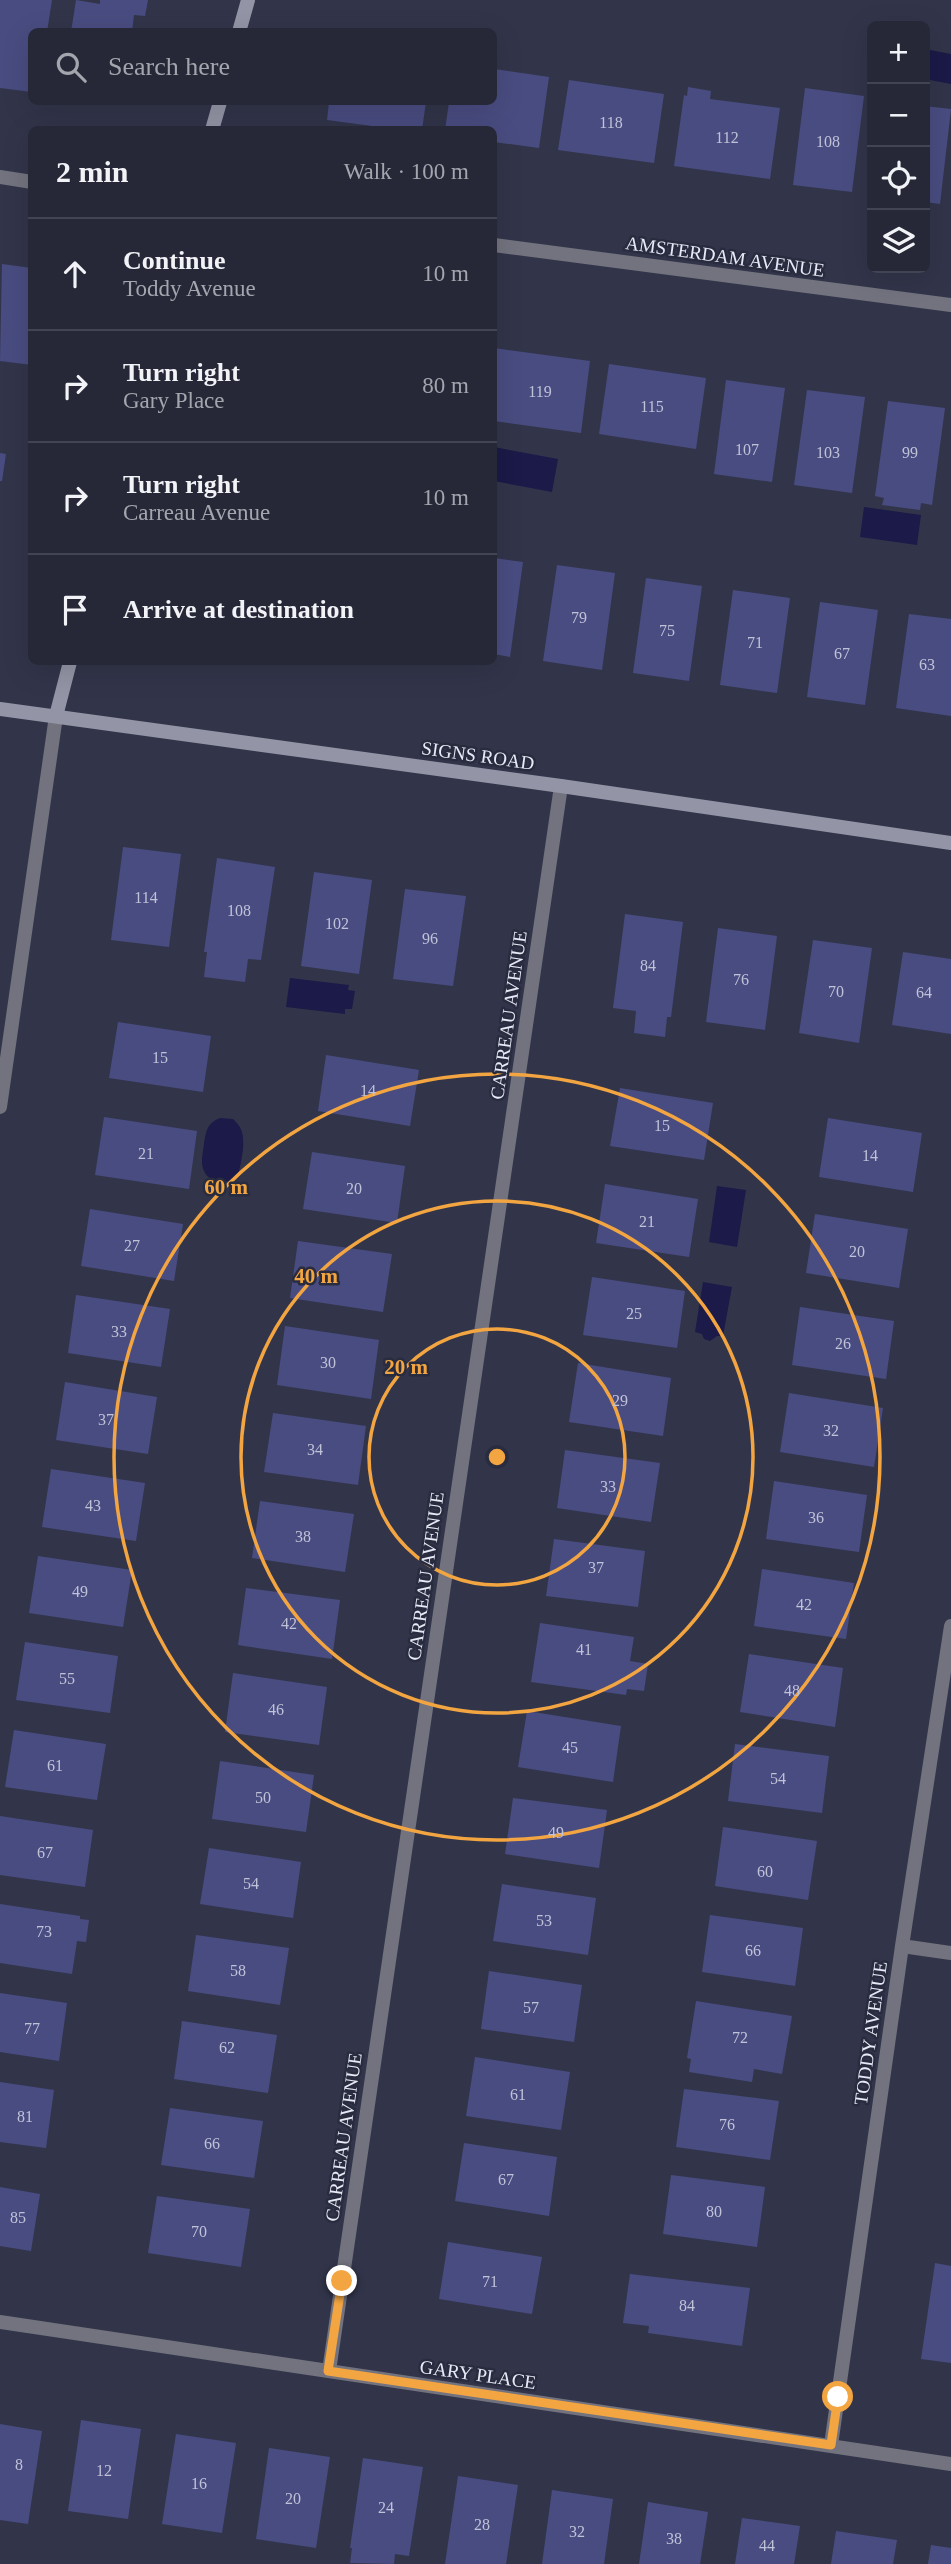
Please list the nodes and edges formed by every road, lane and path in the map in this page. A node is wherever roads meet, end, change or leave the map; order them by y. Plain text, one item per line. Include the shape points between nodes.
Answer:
1 (248, 0) edge
2 (240, 28) edge
3 (218, 105) edge
4 (213, 126) edge
5 (0, 177) edge
6 (28, 181) edge
7 (497, 245) edge
8 (951, 305) edge
9 (70, 665) edge
10 (0, 709) edge
11 (57, 716) junction
12 (561, 786) junction
13 (951, 843) edge
14 (0, 1107) edge
15 (951, 1626) edge
16 (902, 1946) junction
17 (951, 1953) edge
18 (0, 2322) edge
19 (328, 2371) junction
20 (831, 2445) junction
21 (951, 2464) edge

1 - 2 street
3 - 4 street
5 - 6 street
7 - 8 street, AMSTERDAM AVENUE
9 - 11 street
10 - 11 street, SIGNS ROAD
11 - 12 street, SIGNS ROAD
11 - 14 street
12 - 13 street, SIGNS ROAD
12 - 19 street, CARREAU AVENUE
15 - 16 street, TODDY AVENUE
16 - 17 street
16 - 20 street, TODDY AVENUE
18 - 19 street, GARY PLACE
19 - 20 street, GARY PLACE
20 - 21 street, GARY PLACE

